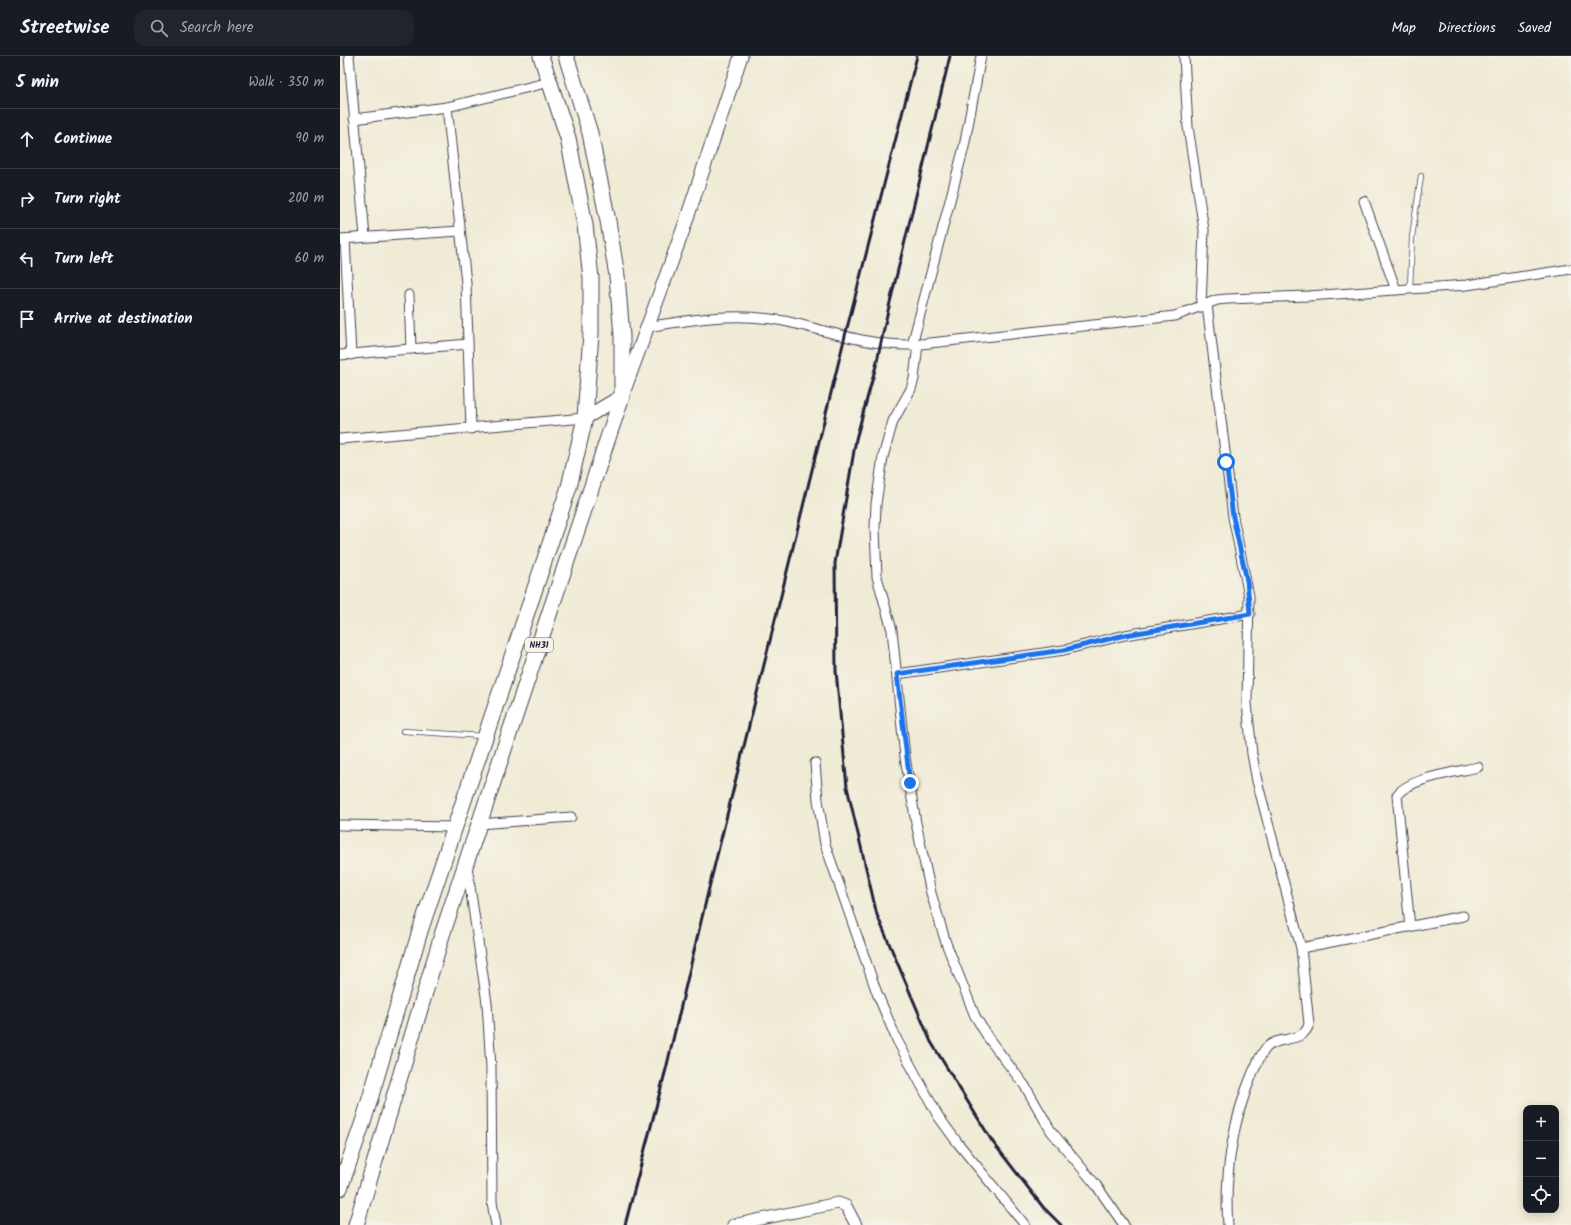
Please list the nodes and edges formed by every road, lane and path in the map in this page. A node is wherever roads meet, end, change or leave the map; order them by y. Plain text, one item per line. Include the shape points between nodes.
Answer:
1 (349, 56) edge
2 (541, 56) edge
3 (566, 56) edge
4 (741, 56) edge
5 (981, 56) edge
6 (1184, 56) edge
7 (550, 82) junction
8 (447, 107) junction
9 (354, 119) junction
10 (1421, 176) dead end
11 (1364, 201) dead end
12 (460, 231) junction
13 (365, 237) junction
14 (342, 239) edge
15 (1571, 269) edge
16 (1410, 289) junction
17 (1396, 290) junction
18 (409, 295) dead end
19 (1204, 306) junction
20 (647, 328) junction
21 (468, 344) junction
22 (915, 344) junction
23 (411, 349) junction
24 (351, 354) junction
25 (340, 355) edge
26 (622, 396) junction
27 (585, 418) junction
28 (471, 429) junction
29 (340, 440) edge
30 (1250, 614) junction
31 (897, 674) junction
32 (403, 731) dead end
33 (485, 736) junction
34 (815, 763) dead end
35 (1478, 767) dead end
36 (571, 817) dead end
37 (479, 824) junction
38 (340, 825) edge
39 (455, 827) junction
40 (466, 861) junction
41 (1463, 916) dead end
42 (1410, 927) junction
43 (1301, 948) junction
44 (340, 1188) edge
45 (356, 1225) edge
46 (496, 1225) edge
47 (733, 1225) edge
48 (856, 1225) edge
49 (1025, 1225) edge
50 (1124, 1225) edge
51 (1228, 1225) edge

1 - 9 street
2 - 7 highway, NH31
3 - 26 highway, NH31 via 590,133 608,221 617,276 622,336
4 - 20 main road via 683,230
5 - 22 street via 964,147
6 - 19 street via 1188,127 1204,230
7 - 8 street
7 - 27 highway, NH31 via 568,138 585,225 590,278 591,333
8 - 9 street
8 - 12 street
9 - 13 street
10 - 16 lane via 1412,236
11 - 17 street
12 - 13 street
12 - 21 street via 466,283
13 - 14 street
14 - 24 street
15 - 16 street via 1483,283
16 - 17 street
17 - 19 street via 1227,299
18 - 23 street
19 - 22 street via 1175,316
19 - 30 street via 1233,517 1248,588
20 - 22 street via 705,317 747,317 782,321 861,340 894,345
20 - 26 main road
21 - 23 street
21 - 28 street
22 - 31 street via 914,379 893,421 887,440 876,504 878,577 892,630
23 - 24 street
24 - 25 street
26 - 27 main road
26 - 37 highway, NH31
27 - 28 street
27 - 33 highway, NH31 via 569,487
28 - 29 street
30 - 31 street via 1125,635 1064,650
30 - 43 street via 1247,703 1252,754
31 - 50 street via 905,757 916,823 946,943 967,999 981,1027 1024,1086 1051,1131 1096,1185
32 - 33 lane
33 - 39 highway, NH31
34 - 49 street via 825,844 877,993 897,1040 938,1116
35 - 42 street via 1413,784 1400,791 1397,796
36 - 37 street
37 - 40 highway, NH31
38 - 39 street
39 - 44 highway, NH31
40 - 45 highway, NH31
40 - 46 street via 487,1003 491,1068 492,1202
41 - 42 street
42 - 43 street
43 - 51 street via 1308,1029 1300,1036 1276,1042 1266,1048 1246,1088 1234,1133 1227,1182
47 - 48 street via 838,1203 846,1206

